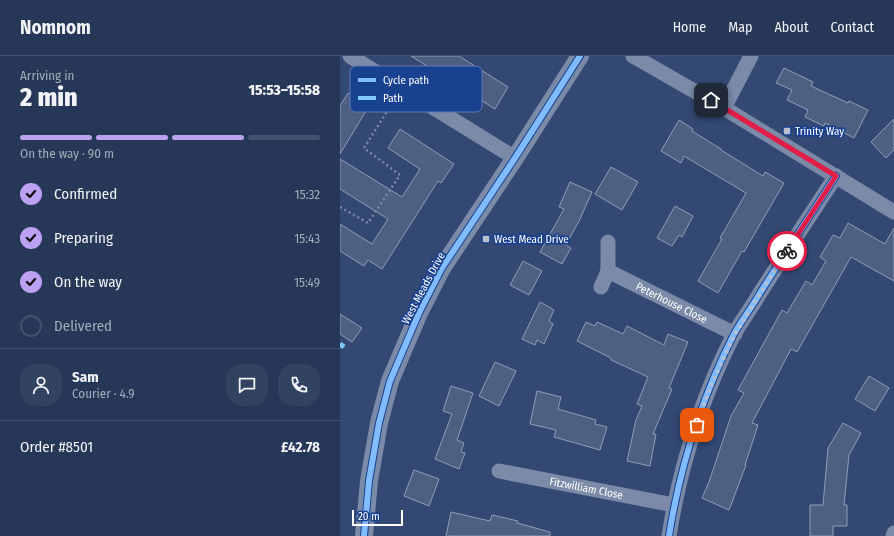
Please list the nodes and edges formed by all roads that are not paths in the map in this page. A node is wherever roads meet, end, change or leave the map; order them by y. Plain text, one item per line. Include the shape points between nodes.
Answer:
1 (350, 56) edge
2 (580, 56) edge
3 (633, 56) edge
4 (751, 56) edge
5 (366, 66) edge
6 (724, 108) junction
7 (441, 112) edge
8 (515, 158) junction
9 (836, 176) junction
10 (894, 212) edge
11 (608, 242) dead end
12 (608, 271) junction
13 (601, 286) dead end
14 (735, 334) junction
15 (499, 471) dead end
16 (674, 505) junction
17 (894, 533) edge
18 (364, 536) edge
19 (669, 536) edge
20 (893, 536) edge

1 - 5 street
2 - 8 street, West Meads Drive
3 - 6 street
4 - 6 street
6 - 9 street
7 - 8 street
8 - 18 street, West Meads Drive via 442,268 390,380 377,430
9 - 10 street
9 - 14 street
11 - 12 street
12 - 13 street
12 - 14 street, Peterhouse Close
14 - 16 street via 710,388 688,450
15 - 16 street, Fitzwilliam Close
16 - 19 street
17 - 20 street

